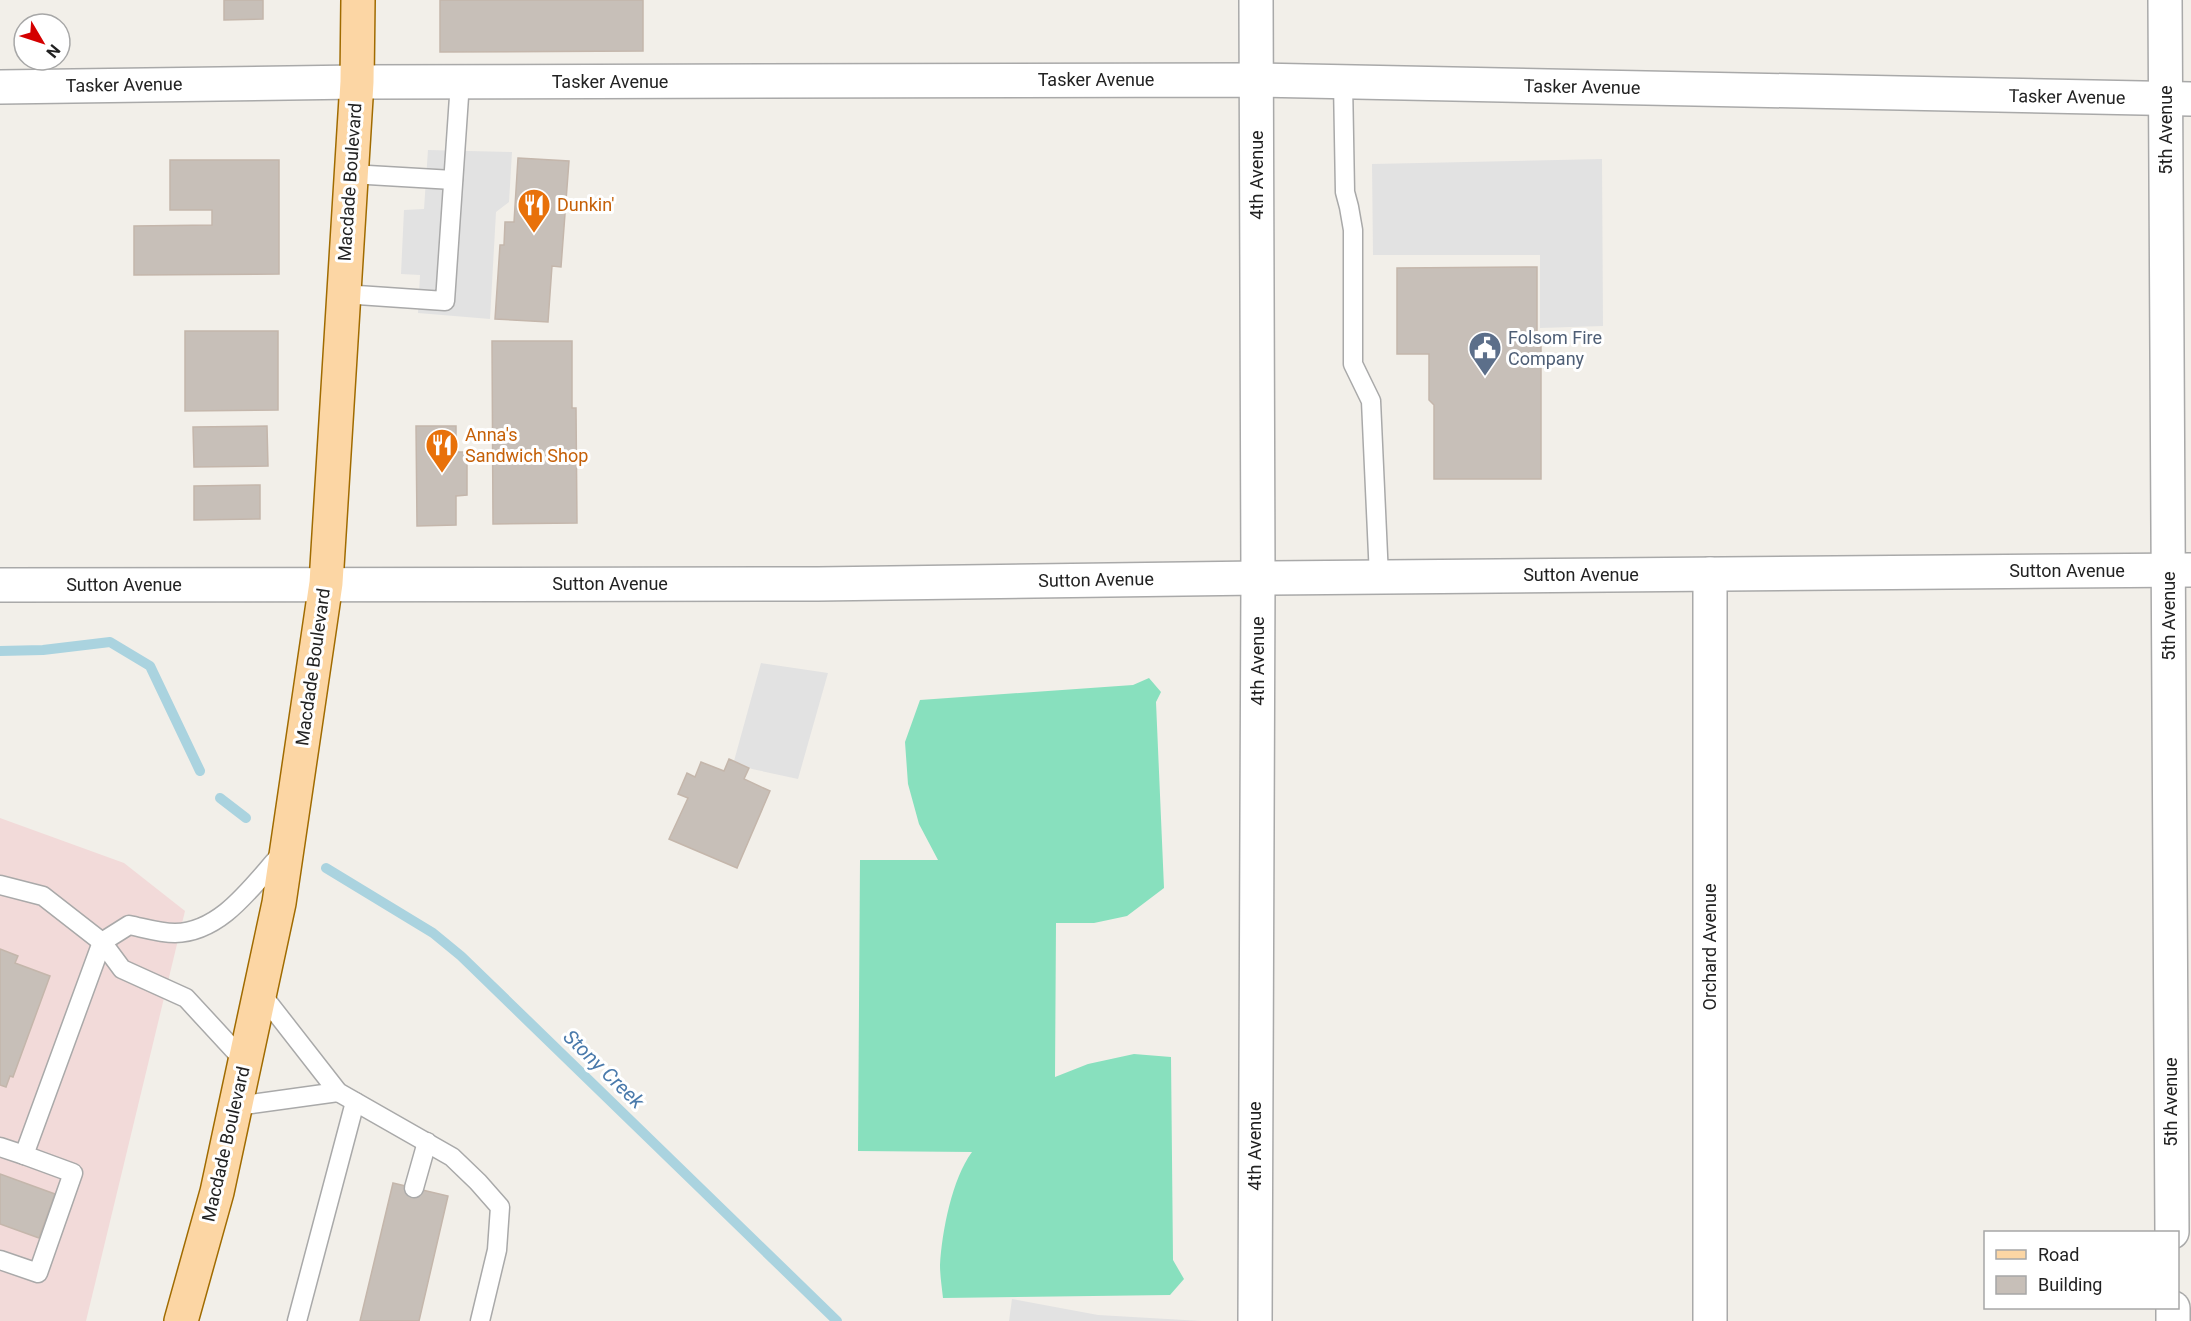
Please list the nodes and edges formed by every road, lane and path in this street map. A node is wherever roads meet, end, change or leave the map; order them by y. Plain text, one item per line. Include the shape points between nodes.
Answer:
1 (358, 0) edge
2 (1256, 0) edge
3 (2165, 0) edge
4 (1257, 80) junction
5 (357, 82) junction
6 (460, 82) junction
7 (1343, 82) junction
8 (0, 87) edge
9 (2178, 99) edge
10 (351, 174) junction
11 (453, 180) junction
12 (343, 294) junction
13 (2180, 571) edge
14 (1710, 574) junction
15 (1378, 577) junction
16 (1258, 578) junction
17 (326, 584) junction
18 (0, 585) edge
19 (287, 848) junction
20 (0, 885) edge
21 (102, 942) junction
22 (260, 992) junction
23 (245, 1062) junction
24 (338, 1092) junction
25 (355, 1102) junction
26 (237, 1106) junction
27 (428, 1142) junction
28 (0, 1147) edge
29 (24, 1155) junction
30 (414, 1188) dead end
31 (2172, 1231) edge
32 (0, 1260) edge
33 (181, 1321) edge
34 (297, 1321) edge
35 (480, 1321) edge
36 (1255, 1321) edge
37 (1710, 1321) edge

1 - 5 main road, Macdade Boulevard
2 - 4 street, 4th Avenue
3 - 9 street, 5th Avenue
4 - 6 street, Tasker Avenue
4 - 7 street, Tasker Avenue
4 - 16 street, 4th Avenue
5 - 6 street, Tasker Avenue
5 - 8 street, Tasker Avenue
5 - 10 main road, Macdade Boulevard
6 - 11 lane
7 - 9 street, Tasker Avenue
7 - 15 lane via 1345,192 1353,230 1353,364 1371,401
9 - 13 street, 5th Avenue
10 - 11 lane
10 - 12 main road, Macdade Boulevard
11 - 12 lane via 445,301
12 - 17 main road, Macdade Boulevard
13 - 14 street, Sutton Avenue
13 - 31 street, 5th Avenue
14 - 15 street, Sutton Avenue
14 - 37 street, Orchard Avenue
15 - 16 street, Sutton Avenue
16 - 17 street, Sutton Avenue via 818,584
16 - 36 street, 4th Avenue
17 - 18 street, Sutton Avenue
17 - 19 main road, Macdade Boulevard
19 - 21 lane via 225,914 201,928 173,933 129,925
19 - 22 main road, Macdade Boulevard
20 - 21 lane via 43,896
21 - 23 lane via 122,969 186,998
21 - 29 lane
22 - 23 main road, Macdade Boulevard
22 - 24 lane
23 - 26 main road, Macdade Boulevard
24 - 25 lane
24 - 26 lane
25 - 27 lane
25 - 34 lane
26 - 33 main road, Macdade Boulevard via 218,1192
27 - 30 lane
27 - 35 lane via 452,1157 500,1207 497,1250
28 - 29 lane
29 - 32 lane via 73,1173 38,1273

